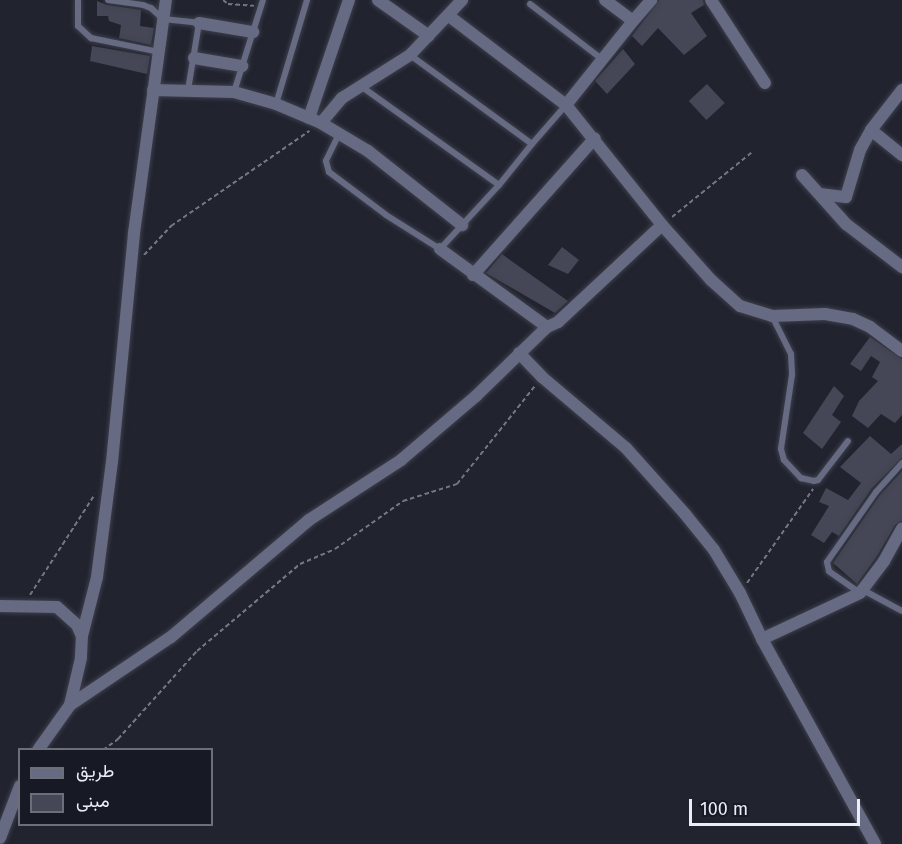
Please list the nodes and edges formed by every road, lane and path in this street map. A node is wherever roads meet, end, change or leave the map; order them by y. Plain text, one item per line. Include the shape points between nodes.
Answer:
1 (78, 0) edge
2 (108, 0) edge
3 (166, 0) edge
4 (223, 0) edge
5 (307, 0) edge
6 (349, 0) edge
7 (378, 0) edge
8 (462, 0) edge
9 (605, 0) edge
10 (651, 0) edge
11 (711, 0) edge
12 (262, 4) edge
13 (530, 4) dead end
14 (449, 16) junction
15 (163, 19) junction
16 (633, 21) junction
17 (199, 23) junction
18 (253, 32) junction
19 (429, 36) junction
20 (159, 52) junction
21 (410, 55) junction
22 (194, 58) junction
23 (602, 59) junction
24 (242, 66) junction
25 (765, 83) dead end
26 (362, 87) junction
27 (153, 90) junction
28 (188, 90) junction
29 (902, 90) edge
30 (234, 92) junction
31 (276, 104) junction
32 (566, 105) junction
33 (309, 118) junction
34 (321, 123) junction
35 (871, 130) junction
36 (339, 133) junction
37 (596, 138) junction
38 (532, 144) junction
39 (751, 153) dead end
40 (902, 155) edge
41 (802, 175) dead end
42 (499, 185) junction
43 (820, 194) junction
44 (462, 225) junction
45 (662, 225) junction
46 (440, 249) junction
47 (144, 256) dead end
48 (902, 267) edge
49 (473, 275) junction
50 (772, 316) junction
51 (547, 327) junction
52 (902, 351) edge
53 (519, 353) junction
54 (542, 377) junction
55 (848, 441) dead end
56 (902, 463) edge
57 (818, 480) junction
58 (98, 490) dead end
59 (902, 529) edge
60 (862, 591) junction
61 (740, 593) junction
62 (23, 605) junction
63 (0, 606) edge
64 (902, 611) edge
65 (82, 636) junction
66 (762, 639) junction
67 (70, 705) junction
68 (39, 748) edge
69 (106, 748) edge
70 (18, 791) edge
71 (0, 838) edge
72 (874, 844) edge

1 - 20 lane via 78,26 91,38
2 - 15 lane via 143,4
3 - 15 street
4 - 12 path via 228,4
5 - 31 lane
6 - 33 street
7 - 19 street
8 - 14 street
9 - 16 street
10 - 16 street
11 - 25 street
12 - 18 lane
13 - 23 lane
14 - 19 street
14 - 32 street
15 - 17 lane
15 - 20 street
16 - 23 street
17 - 18 street
17 - 22 lane
18 - 24 lane
19 - 21 street
20 - 27 street
21 - 26 street
21 - 38 lane
22 - 24 street
22 - 28 lane
23 - 32 street
24 - 30 lane
26 - 34 street via 342,98
26 - 42 lane
27 - 28 street
27 - 65 street via 97,577
28 - 30 street
29 - 35 street
30 - 31 street
31 - 33 street
32 - 37 street
32 - 38 lane
33 - 34 street
34 - 36 street
34 - 47 path via 171,226
35 - 40 street
35 - 43 street via 860,150 846,197
36 - 44 street
36 - 46 lane via 326,161 329,172
37 - 45 street
37 - 49 street
38 - 42 lane
39 - 45 path
41 - 43 street
42 - 44 lane
43 - 48 street via 846,224
44 - 46 lane
45 - 50 street via 726,294 750,311
45 - 51 street via 558,322
46 - 49 street
49 - 51 street
50 - 52 street via 825,314 853,319
50 - 57 lane via 791,354 782,456 806,481
51 - 53 street
53 - 54 street
53 - 67 street via 401,460 309,520 171,638
54 - 61 street via 626,448 686,514
54 - 69 path via 457,484 403,501 336,549 300,564 197,651
55 - 57 lane
56 - 60 lane via 876,492 827,562 829,571
57 - 61 path
58 - 62 path
59 - 60 street
60 - 64 lane
60 - 66 street
61 - 66 street
62 - 63 street
62 - 65 street via 57,607 77,625
65 - 67 street
66 - 72 street
67 - 68 street
70 - 71 street

